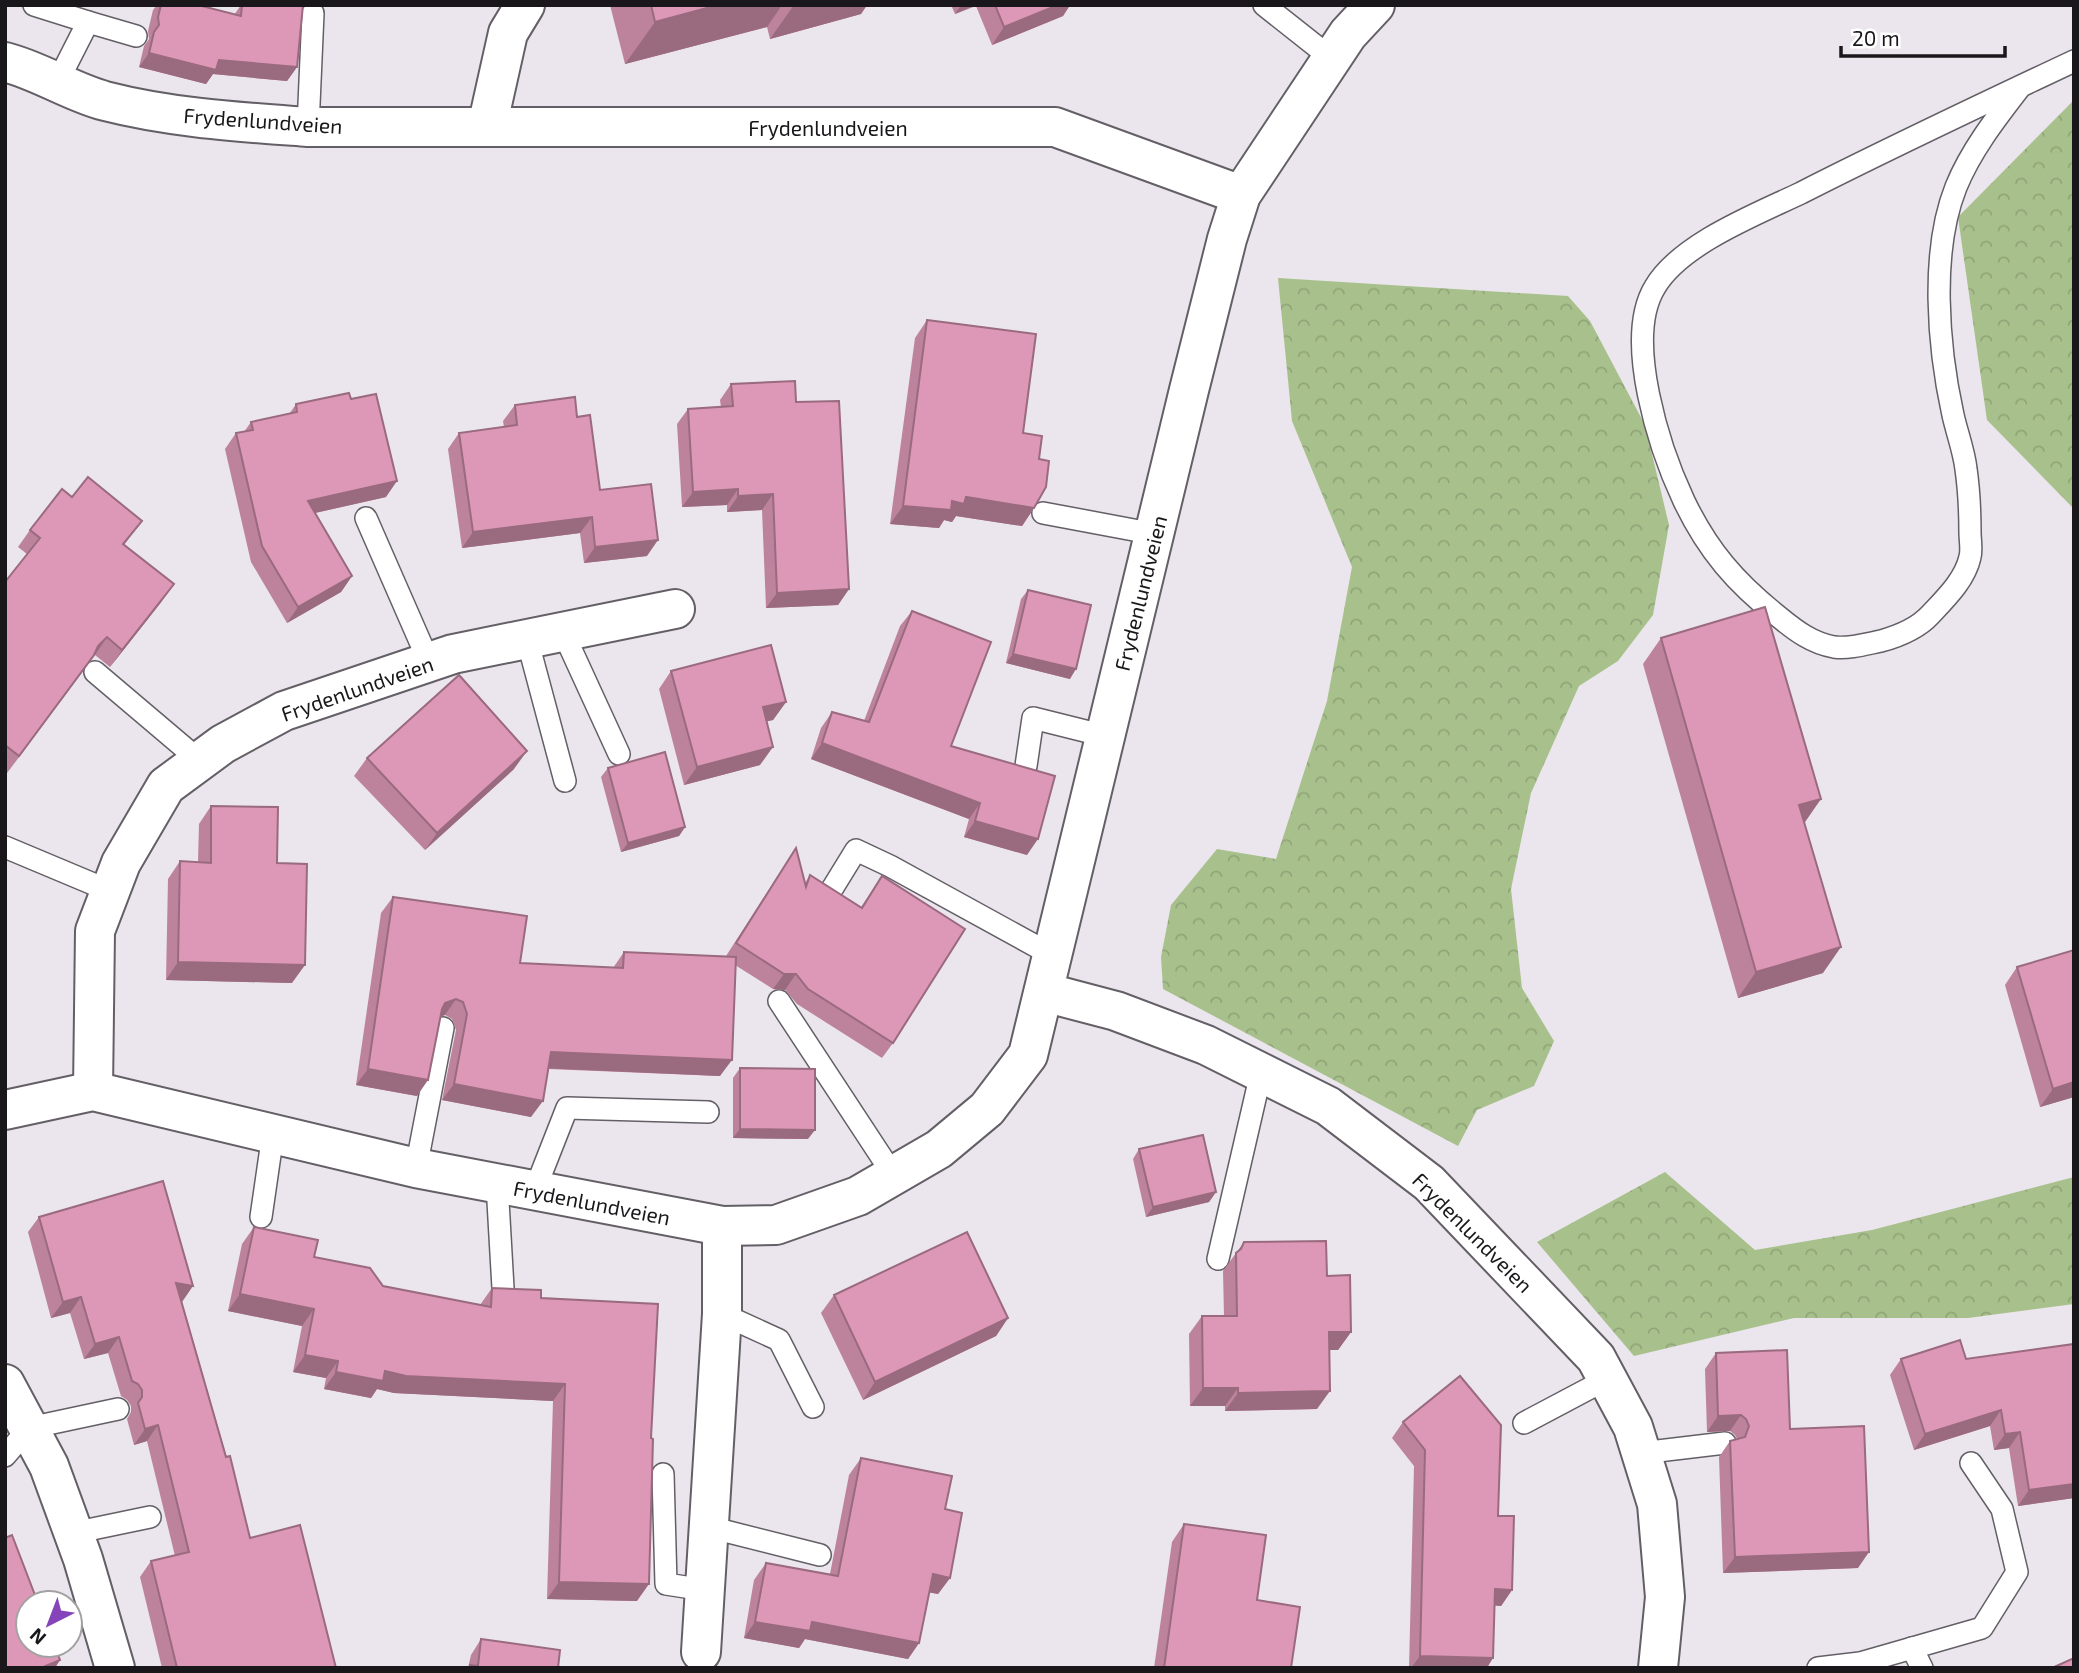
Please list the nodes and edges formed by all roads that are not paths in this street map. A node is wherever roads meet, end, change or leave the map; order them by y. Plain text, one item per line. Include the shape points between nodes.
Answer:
1 (34, 5) edge
2 (1264, 5) edge
3 (1376, 5) edge
4 (313, 13) dead end
5 (512, 15) edge
6 (88, 22) junction
7 (136, 36) dead end
8 (1331, 58) junction
9 (2074, 61) edge
10 (5, 62) edge
11 (58, 81) junction
12 (2021, 86) junction
13 (308, 127) junction
14 (487, 127) junction
15 (1241, 195) junction
16 (1043, 513) edge
17 (366, 518) dead end
18 (1155, 534) junction
19 (675, 609) dead end
20 (545, 636) junction
21 (429, 662) junction
22 (95, 672) edge
23 (1105, 736) junction
24 (619, 754) dead end
25 (200, 761) junction
26 (1026, 766) edge
27 (565, 781) dead end
28 (5, 847) edge
29 (832, 889) edge
30 (110, 891) junction
31 (1052, 955) junction
32 (1044, 992) junction
33 (779, 1001) dead end
34 (443, 1028) edge
35 (1261, 1073) junction
36 (93, 1091) junction
37 (5, 1110) edge
38 (708, 1112) dead end
39 (273, 1134) junction
40 (416, 1168) junction
41 (894, 1175) junction
42 (497, 1184) junction
43 (534, 1192) junction
44 (261, 1217) dead end
45 (722, 1226) junction
46 (1218, 1259) dead end
47 (503, 1288) edge
48 (722, 1314) junction
49 (1607, 1379) junction
50 (5, 1384) edge
51 (813, 1407) dead end
52 (118, 1409) dead end
53 (1524, 1423) dead end
54 (17, 1442) edge
55 (1725, 1443) dead end
56 (1641, 1453) junction
57 (1971, 1463) dead end
58 (663, 1474) dead end
59 (150, 1517) dead end
60 (709, 1527) junction
61 (73, 1534) junction
62 (820, 1555) dead end
63 (705, 1590) junction
64 (1912, 1648) junction
65 (701, 1652) dead end
66 (116, 1668) edge
67 (1658, 1668) edge
68 (1818, 1668) edge
69 (1922, 1668) edge

1 - 6 lane
2 - 8 lane
3 - 8 street, Frydenlundveien
4 - 13 lane
5 - 14 street
6 - 7 lane
6 - 11 lane
8 - 15 street, Frydenlundveien
9 - 12 lane
10 - 11 street, Frydenlundveien
11 - 13 street, Frydenlundveien via 103,100 168,113
12 - 12 lane via 1714,236 1691,250 1655,286 1644,315 1641,353 1660,441 1684,501 1730,575 1804,637 1836,647 1892,638 1921,624 1958,584 1970,557 1966,468 1952,411 1941,321 1943,234 1956,187
13 - 14 street, Frydenlundveien
14 - 15 street, Frydenlundveien via 1055,127
15 - 18 street, Frydenlundveien
16 - 18 lane
17 - 21 lane
18 - 23 street, Frydenlundveien
19 - 20 street, Frydenlundveien
20 - 21 street, Frydenlundveien
20 - 24 lane
20 - 27 lane
21 - 25 street, Frydenlundveien via 284,711
22 - 25 lane
23 - 26 lane via 1032,718
23 - 31 street, Frydenlundveien
25 - 30 street, Frydenlundveien via 166,786
28 - 30 lane
29 - 31 lane via 856,850
30 - 36 street, Frydenlundveien via 95,931
31 - 32 street, Frydenlundveien
32 - 35 street, Frydenlundveien via 1116,1011 1206,1045
32 - 41 street, Frydenlundveien via 1028,1055 987,1109 939,1149
33 - 41 lane
34 - 40 lane
35 - 46 lane
35 - 49 street, Frydenlundveien via 1328,1106 1429,1182 1596,1358
36 - 37 street, Frydenlundveien
36 - 39 street, Frydenlundveien
38 - 43 lane via 567,1108
39 - 40 street, Frydenlundveien
39 - 44 lane
40 - 42 street, Frydenlundveien
41 - 45 street, Frydenlundveien via 858,1196 776,1225
42 - 43 street, Frydenlundveien
42 - 47 lane
43 - 45 street, Frydenlundveien
45 - 48 street
48 - 51 lane via 779,1340
48 - 60 street
49 - 53 lane
49 - 56 street, Frydenlundveien via 1633,1427
50 - 54 street
52 - 54 lane
54 - 61 street via 49,1466
55 - 56 lane
56 - 67 street, Frydenlundveien via 1657,1504 1665,1597
57 - 64 lane via 2002,1509 2017,1572 1982,1628
58 - 63 lane via 666,1584
59 - 61 lane
60 - 62 lane
60 - 63 street
61 - 66 street
63 - 65 street
64 - 68 lane via 1860,1663
64 - 69 lane

